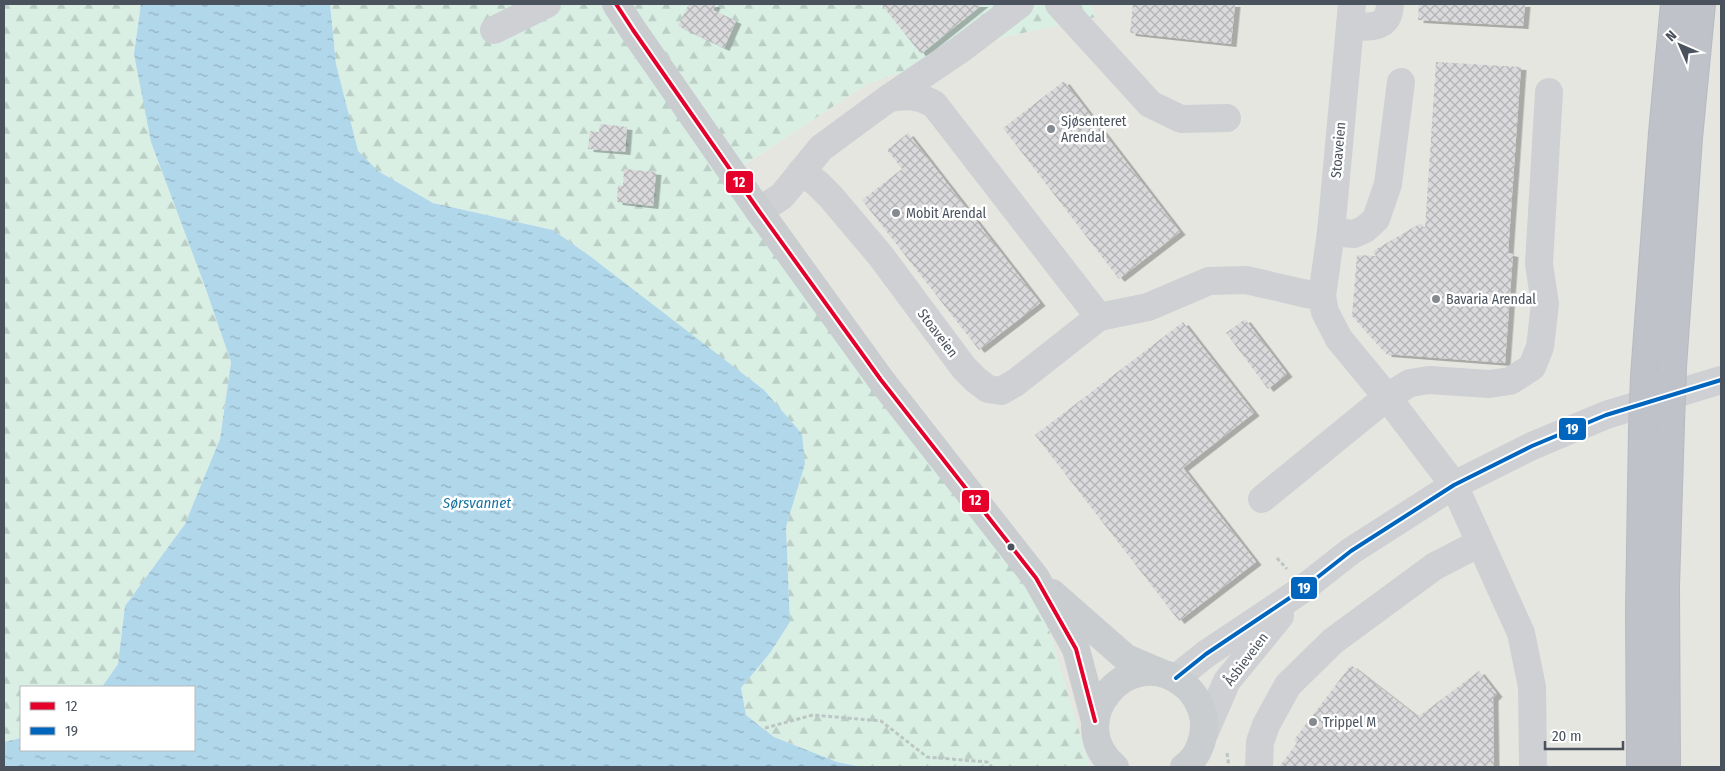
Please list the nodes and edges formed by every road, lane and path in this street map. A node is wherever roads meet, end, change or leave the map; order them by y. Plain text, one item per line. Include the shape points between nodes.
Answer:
1 (547, 4) edge
2 (616, 4) edge
3 (1020, 4) edge
4 (1059, 4) edge
5 (1390, 4) edge
6 (1675, 4) edge
7 (1701, 4) edge
8 (1351, 15) edge
9 (494, 30) dead end
10 (1401, 82) dead end
11 (1549, 92) dead end
12 (889, 98) junction
13 (1226, 118) dead end
14 (801, 172) junction
15 (759, 211) junction
16 (1331, 232) junction
17 (1322, 296) junction
18 (1099, 317) junction
19 (1721, 380) edge
20 (1387, 397) junction
21 (1454, 486) junction
22 (1262, 499) dead end
23 (1480, 543) junction
24 (1036, 578) junction
25 (1300, 591) junction
26 (1168, 675) junction
27 (1095, 721) junction
28 (765, 728) dead end
29 (1198, 755) edge
30 (1110, 766) edge
31 (992, 767) edge
32 (1259, 767) edge
33 (1533, 767) edge
34 (1641, 767) edge
35 (1666, 767) edge

1 - 9 street
2 - 15 main road
3 - 12 street
4 - 13 street via 1150,104 1181,119
5 - 8 street via 1390,14 1381,24 1372,27
6 - 34 highway, bridge via 1645,376 1640,610
7 - 35 highway, bridge via 1672,367 1665,586
8 - 16 street, Stoaveien
10 - 16 street via 1388,184 1376,219 1354,234
11 - 20 street via 1538,264 1545,304 1540,347 1532,367 1510,381 1488,384 1429,380 1410,383
12 - 14 street via 821,148
12 - 18 street via 921,97 934,104
14 - 15 street via 782,196
14 - 18 street, Stoaveien via 831,197 880,255 964,368 988,389 1001,391 1015,383
15 - 24 main road via 881,380
16 - 17 street, Stoaveien
17 - 18 street, Stoaveien via 1246,280 1209,281 1148,307
17 - 20 street, Stoaveien via 1325,312 1339,340
19 - 21 street, Åsbieveien via 1606,415 1532,446
20 - 21 street, Stoaveien
20 - 22 street
21 - 23 street, Stoaveien
21 - 25 street, Åsbieveien via 1351,551
23 - 32 street via 1435,566 1341,635 1288,685 1266,725 1260,742
23 - 33 street, Stoaveien via 1521,633 1532,687
24 - 26 main road via 1126,658
24 - 27 main road via 1076,649
25 - 26 street, Åsbieveien via 1206,654
25 - 29 street, Åsbieveien via 1227,681
26 - 27 main road via 1142,672 1125,678 1110,688
26 - 29 main road via 1189,688 1199,702 1204,718
27 - 30 main road via 1096,736
28 - 31 path via 813,715 881,721 927,757 987,762

